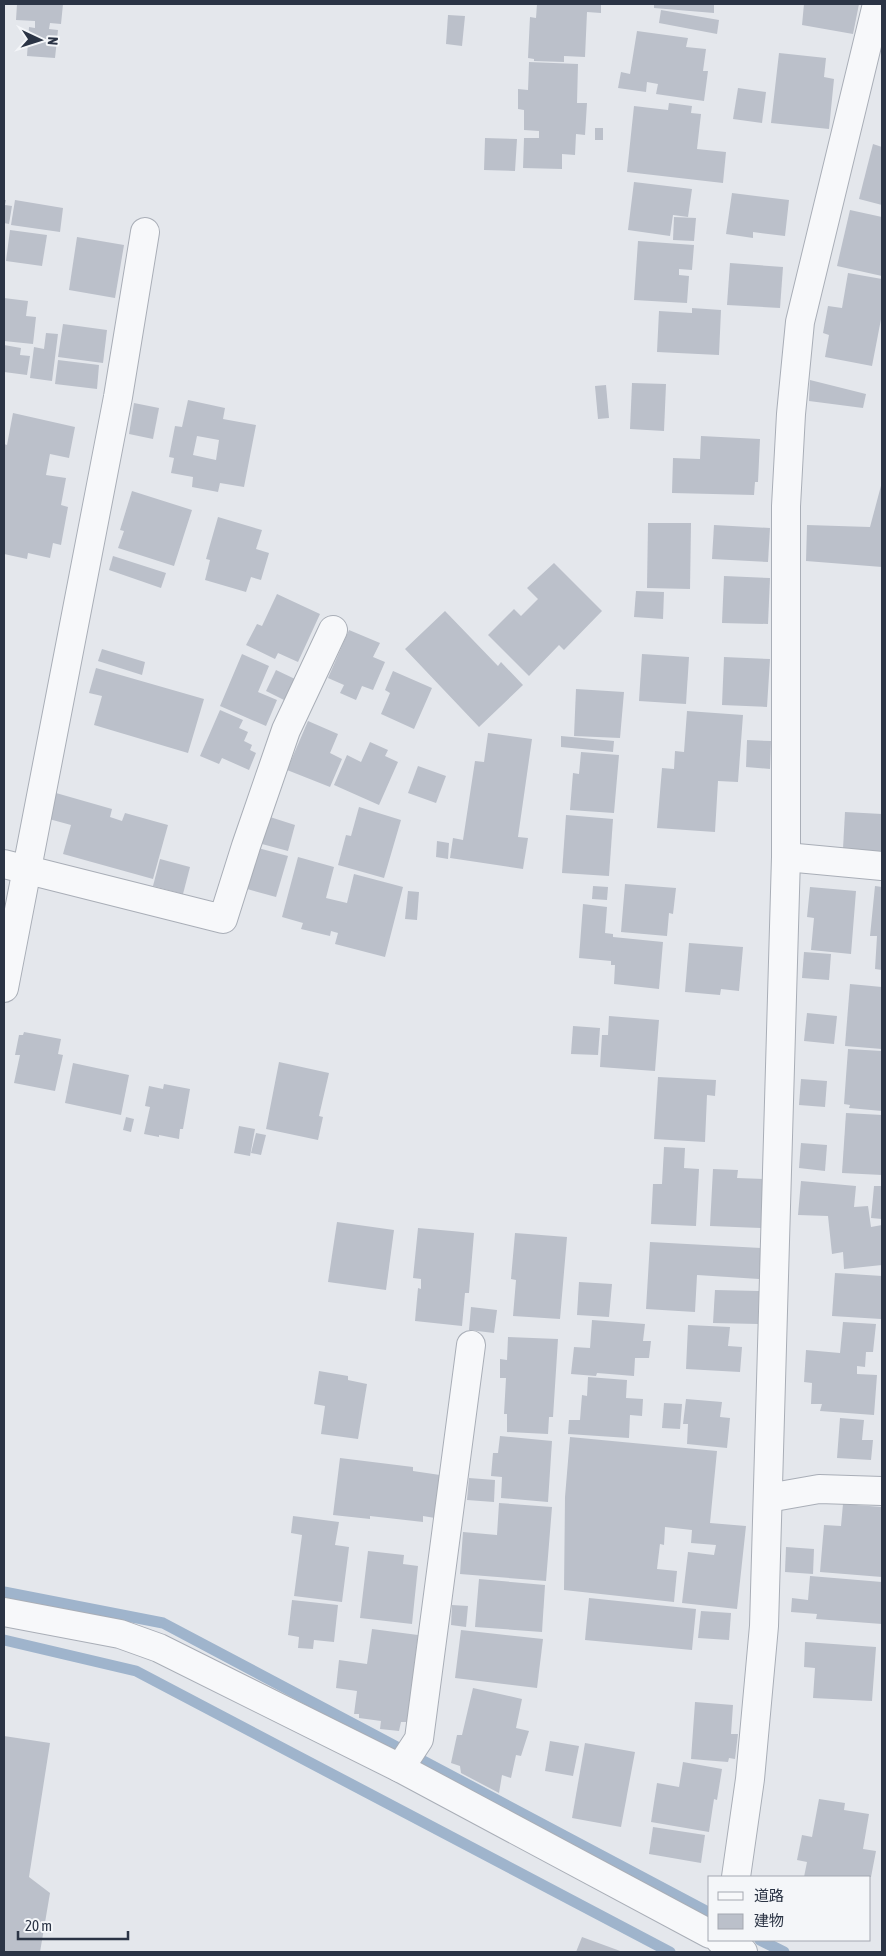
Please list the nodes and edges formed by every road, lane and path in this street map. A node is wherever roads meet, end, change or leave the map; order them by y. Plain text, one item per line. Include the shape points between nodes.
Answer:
1 (877, 4) edge
2 (145, 232) dead end
3 (333, 630) dead end
4 (786, 857) junction
5 (15, 866) edge
6 (882, 866) edge
7 (4, 988) edge
8 (471, 1344) dead end
9 (882, 1491) edge
10 (768, 1498) junction
11 (4, 1612) edge
12 (400, 1768) junction
13 (736, 1876) edge
14 (708, 1935) edge

1 - 4 street via 800,322 786,506
2 - 5 street via 118,397
3 - 5 street via 286,730 223,919
4 - 6 street
4 - 10 street
5 - 7 street
8 - 12 street via 419,1739
9 - 10 street via 819,1489
10 - 13 street via 764,1626 750,1779
11 - 12 street via 120,1634 159,1648
12 - 14 street

